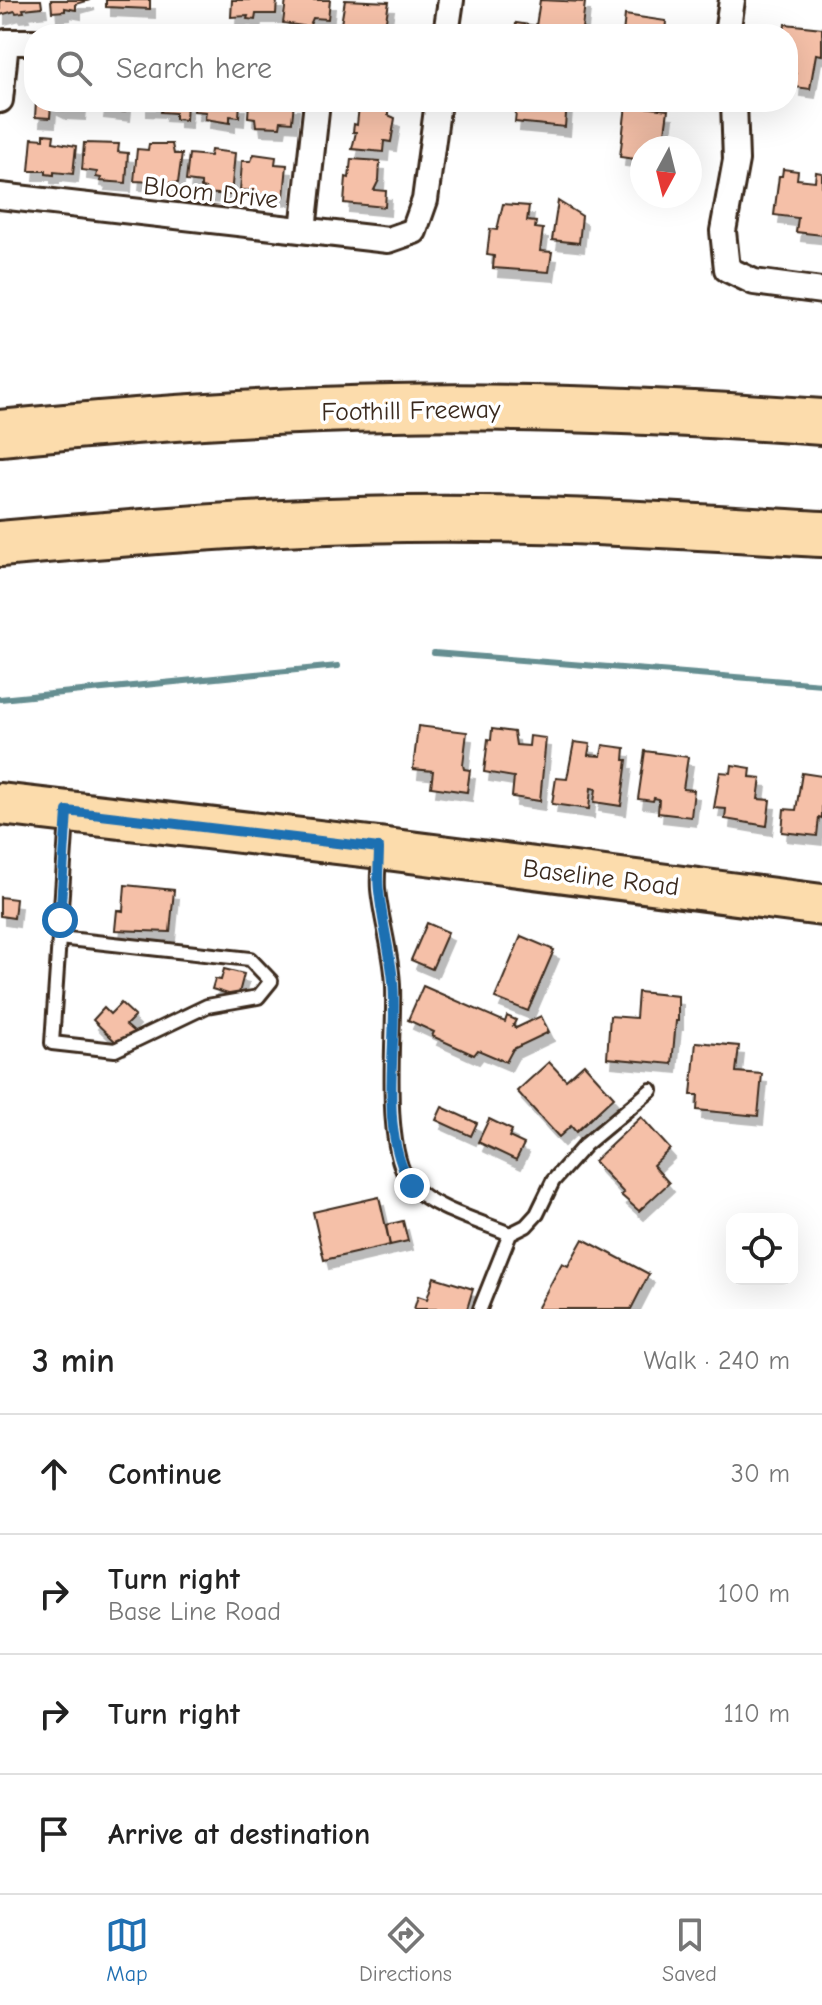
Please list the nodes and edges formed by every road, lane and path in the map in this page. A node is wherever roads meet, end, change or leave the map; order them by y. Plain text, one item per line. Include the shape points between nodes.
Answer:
1 (451, 0) edge
2 (732, 0) edge
3 (447, 24) edge
4 (728, 24) edge
5 (24, 42) edge
6 (0, 100) edge
7 (316, 112) edge
8 (437, 112) edge
9 (734, 112) edge
10 (0, 196) edge
11 (303, 230) junction
12 (822, 291) edge
13 (822, 422) edge
14 (0, 433) edge
15 (822, 534) edge
16 (0, 544) edge
17 (0, 804) edge
18 (67, 811) junction
19 (379, 848) junction
20 (822, 905) edge
21 (59, 938) junction
22 (651, 1090) dead end
23 (510, 1234) junction
24 (480, 1309) edge

1 - 3 street
2 - 4 street
5 - 6 street via 6,42
7 - 11 street
8 - 11 street, Bloom Drive via 425,200 414,231 388,240
9 - 12 street via 736,160 723,231 727,269 754,282
10 - 11 street, Bloom Drive
13 - 14 highway, Foothill Freeway via 647,410 393,408 166,417
15 - 16 highway via 644,523 406,519 172,528
17 - 18 main road, Baseline Road
18 - 19 main road, Baseline Road
18 - 21 lane
19 - 20 main road, Baseline Road
19 - 23 lane via 378,889 393,983 392,1113 403,1172 430,1199
21 - 21 lane via 52,1043 115,1050 207,1006 258,997 271,981 250,959
22 - 23 lane via 585,1145 553,1181 537,1214
23 - 24 lane

